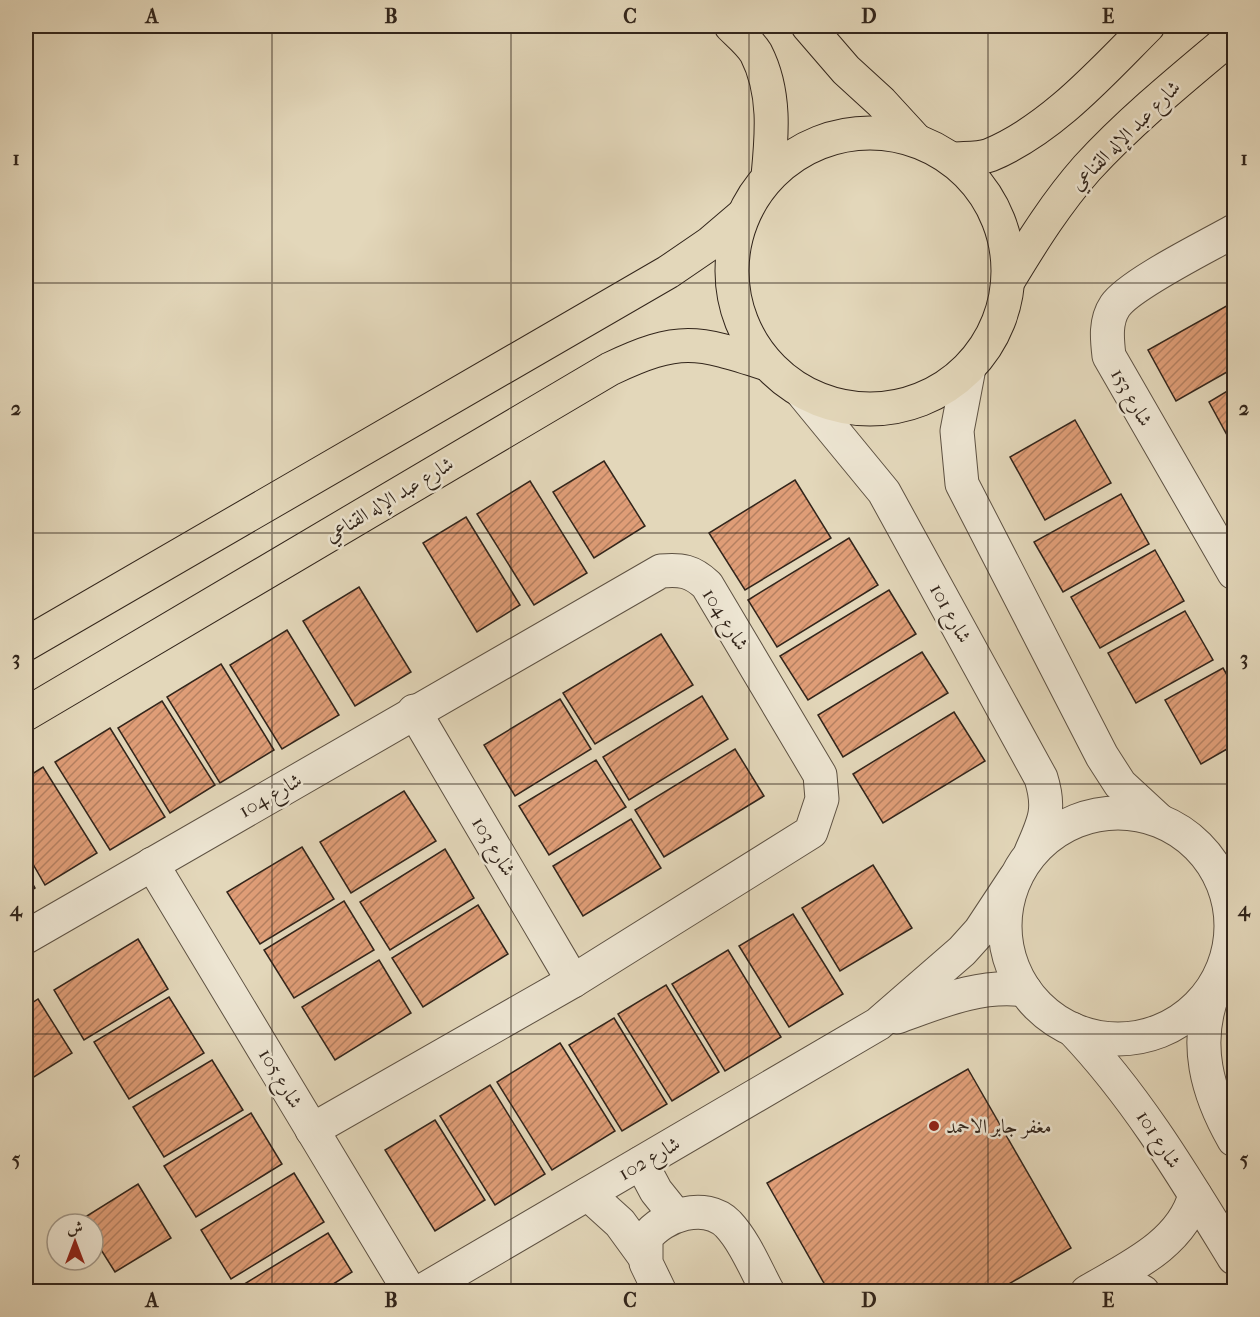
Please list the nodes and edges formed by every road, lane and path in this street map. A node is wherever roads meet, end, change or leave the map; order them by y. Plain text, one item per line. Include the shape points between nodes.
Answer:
1 (731, 26) edge
2 (808, 26) edge
3 (1148, 26) edge
4 (1234, 35) edge
5 (915, 140) junction
6 (953, 159) junction
7 (768, 176) junction
8 (743, 215) junction
9 (1234, 231) edge
10 (1010, 278) junction
11 (767, 364) junction
12 (969, 368) junction
13 (801, 391) junction
14 (1234, 573) edge
15 (26, 644) edge
16 (414, 711) junction
17 (26, 714) edge
18 (1159, 820) junction
19 (1202, 849) junction
20 (1234, 861) edge
21 (152, 864) junction
22 (1022, 866) junction
23 (26, 937) edge
24 (1225, 970) edge
25 (573, 981) junction
26 (1024, 990) junction
27 (878, 1024) junction
28 (1072, 1029) junction
29 (312, 1130) junction
30 (1234, 1140) edge
31 (641, 1163) junction
32 (588, 1194) junction
33 (1195, 1195) junction
34 (676, 1216) junction
35 (644, 1256) junction
36 (1234, 1258) edge
37 (1101, 1284) edge
38 (410, 1292) edge
39 (420, 1292) edge
40 (660, 1292) edge
41 (768, 1292) edge
42 (1143, 1292) edge

1 - 7 main road via 755,52 765,78 772,110
2 - 5 main road
3 - 6 main road via 1030,134 988,156
4 - 10 main road, شارع عبد الإله القناعي via 1088,168 1042,226
5 - 6 main road
5 - 7 main road via 876,132 836,136 799,151
6 - 10 main road via 985,192 1004,233
7 - 8 main road
8 - 11 main road via 732,254 733,293 745,331
8 - 15 main road via 668,272
9 - 14 street, شارع 153 via 1134,290 1115,306 1107,336 1109,356
10 - 12 main road via 998,327
11 - 13 main road
11 - 17 main road, شارع عبد الإله القناعي via 711,346 678,345 650,350 610,369
12 - 13 main road via 940,391 889,407 835,405
12 - 18 street via 957,431 962,484 1102,756 1120,784
13 - 22 street, شارع 101 via 884,492 1041,778 1047,796 1047,816
16 - 21 street, شارع 104
16 - 25 street, شارع 103
16 - 25 street, شارع 104 via 661,571 688,571 707,585 820,775 822,799 811,832
18 - 19 street
18 - 22 street via 1119,813 1089,817 1060,829
19 - 20 street
19 - 24 street via 1220,875 1230,906 1231,938
21 - 23 street, شارع 104
21 - 29 street, شارع 105
22 - 26 street via 1008,900 1005,923 1010,958
22 - 27 street, شارع 102 via 980,931 962,951
24 - 28 street via 1193,1011 1162,1031 1108,1039
24 - 30 street via 1202,1034 1206,1074 1218,1113
25 - 29 street, شارع 104
26 - 27 street, شارع 102 via 995,988 960,995
26 - 28 street via 1046,1013
27 - 31 street, شارع 102
28 - 33 street, شارع 101 via 1107,1066
29 - 38 street, شارع 105
31 - 32 street, شارع 102
31 - 34 street
32 - 35 street via 620,1223
32 - 39 street, شارع 102
33 - 36 street, شارع 101
33 - 37 street via 1187,1218 1167,1241
34 - 35 street via 653,1229 646,1238
34 - 41 street via 708,1214 726,1222
35 - 40 street
37 - 42 street

